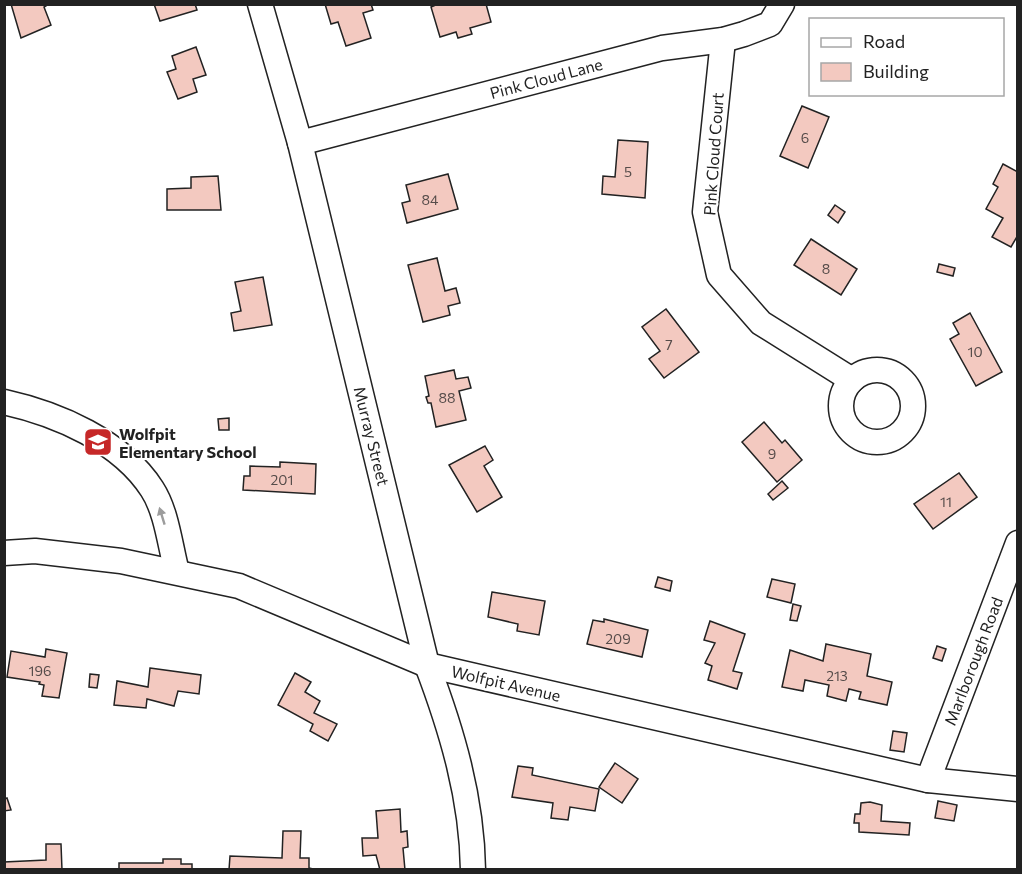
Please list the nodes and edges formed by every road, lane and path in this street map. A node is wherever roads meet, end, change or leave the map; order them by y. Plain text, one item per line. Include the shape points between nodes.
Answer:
1 (260, 4) edge
2 (782, 4) edge
3 (723, 40) junction
4 (300, 143) junction
5 (852, 380) dead end
6 (4, 402) edge
7 (1017, 543) edge
8 (4, 553) edge
9 (177, 572) junction
10 (427, 665) junction
11 (928, 780) junction
12 (1017, 789) edge
13 (473, 870) edge

1 - 4 street, Murray Street
2 - 3 street, Pink Cloud Lane via 770,24
3 - 4 street, Pink Cloud Lane via 662,48
3 - 5 street, Pink Cloud Court via 705,212 719,275 761,323
4 - 10 street, Murray Street
9 -> 6 street via 162,512 153,490 134,466 79,428
7 - 11 street, Marlborough Road
8 - 9 street, Wolfpit Avenue via 35,551
9 - 10 street, Wolfpit Avenue via 239,585
10 - 11 street, Wolfpit Avenue
10 - 13 street, Murray Street via 459,765 470,824
11 - 12 street, Wolfpit Avenue

